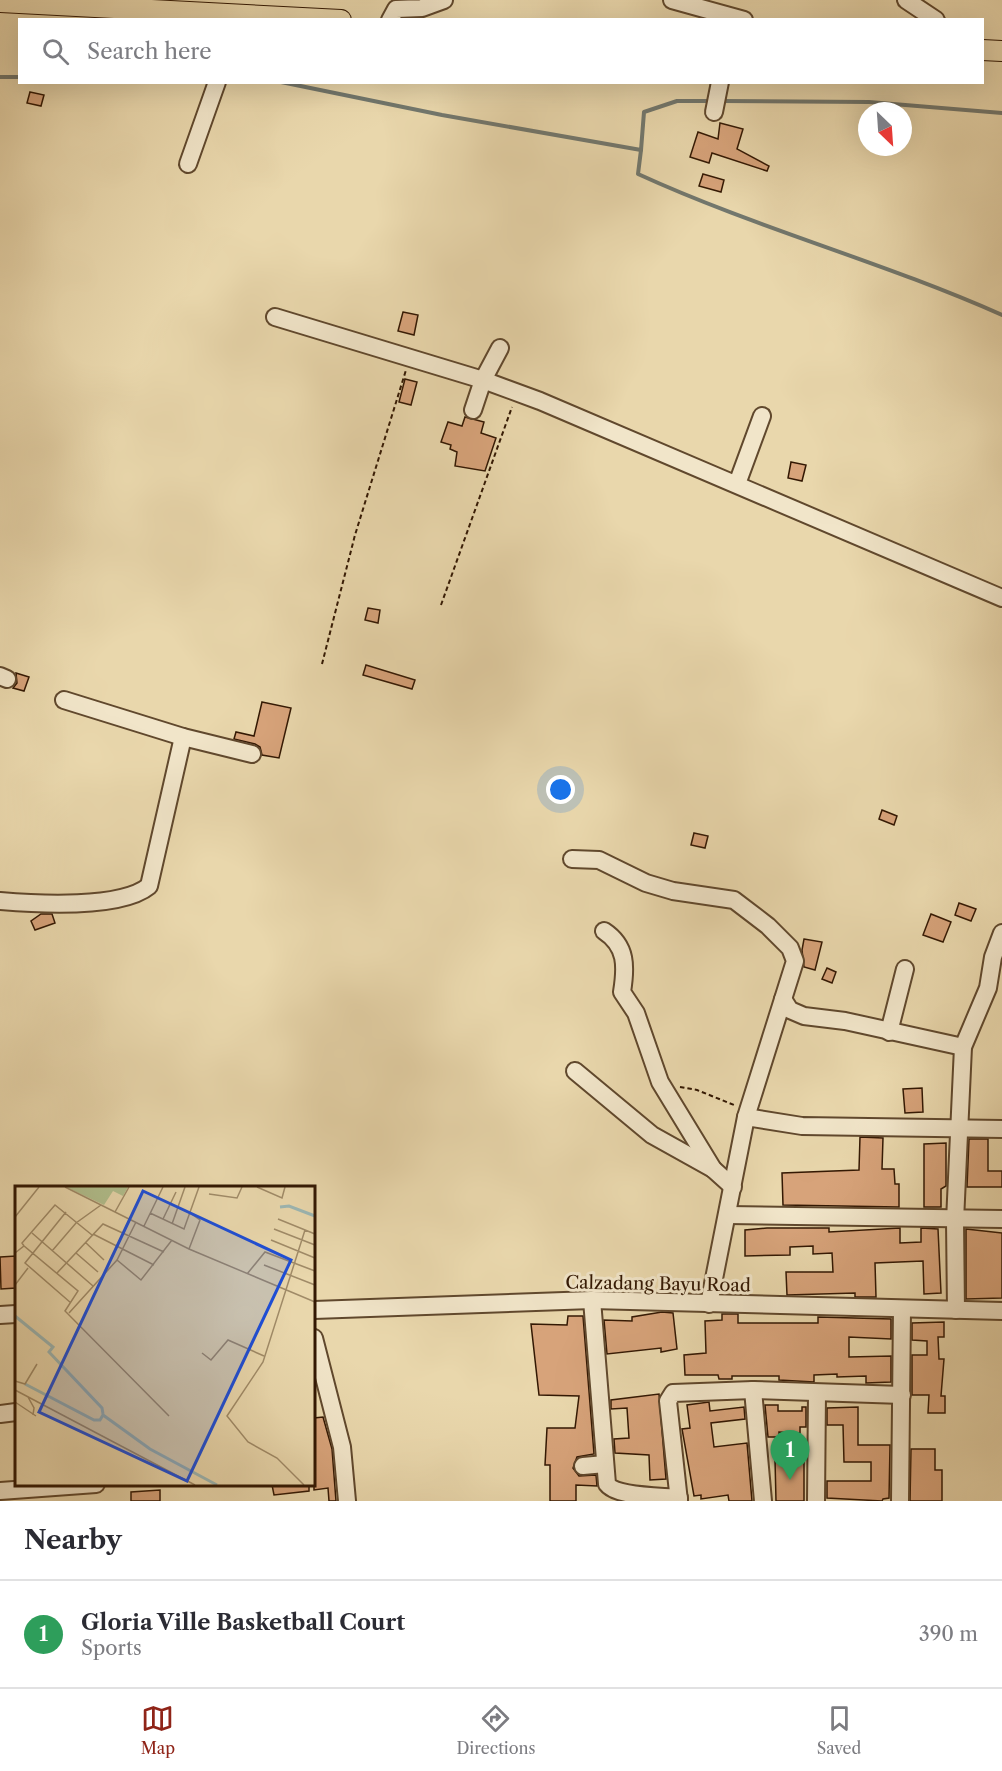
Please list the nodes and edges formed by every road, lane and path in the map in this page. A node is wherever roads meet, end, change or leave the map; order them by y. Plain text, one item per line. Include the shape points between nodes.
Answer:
1 (444, 0) edge
2 (672, 0) edge
3 (906, 0) edge
4 (0, 3) edge
5 (58, 3) edge
6 (253, 17) edge
7 (282, 18) edge
8 (391, 18) edge
9 (737, 18) edge
10 (933, 18) edge
11 (984, 50) edge
12 (1002, 51) edge
13 (216, 84) edge
14 (188, 164) dead end
15 (275, 317) dead end
16 (500, 348) dead end
17 (409, 359) junction
18 (483, 380) junction
19 (517, 393) junction
20 (473, 410) dead end
21 (762, 416) dead end
22 (737, 484) junction
23 (1002, 598) edge
24 (441, 605) dead end
25 (322, 664) dead end
26 (64, 700) dead end
27 (183, 737) junction
28 (252, 754) dead end
29 (572, 859) dead end
30 (0, 901) edge
31 (604, 931) dead end
32 (1002, 933) edge
33 (905, 969) dead end
34 (783, 999) junction
35 (889, 1032) junction
36 (963, 1047) junction
37 (575, 1071) dead end
38 (660, 1082) junction
39 (746, 1117) junction
40 (958, 1128) junction
41 (1002, 1129) edge
42 (713, 1169) junction
43 (733, 1188) junction
44 (728, 1215) junction
45 (1002, 1220) edge
46 (955, 1221) junction
47 (592, 1300) junction
48 (710, 1304) junction
49 (902, 1309) junction
50 (315, 1310) edge
51 (956, 1310) junction
52 (1002, 1311) edge
53 (15, 1314) edge
54 (0, 1315) edge
55 (315, 1342) edge
56 (753, 1390) junction
57 (817, 1394) junction
58 (903, 1395) junction
59 (15, 1412) edge
60 (0, 1414) edge
61 (605, 1464) junction
62 (583, 1466) dead end
63 (80, 1486) edge
64 (0, 1491) edge
65 (679, 1499) edge
66 (347, 1501) edge
67 (764, 1501) edge
68 (816, 1501) edge
69 (900, 1501) edge

1 - 8 street via 422,8 396,9
2 - 9 street
3 - 10 street
4 - 5 main road
5 - 6 main road
6 - 7 main road
11 - 12 main road
13 - 14 street
15 - 17 street
16 - 18 street
17 - 18 street
17 - 25 path via 355,535
18 - 19 street
18 - 20 street
19 - 22 street
19 - 24 path
21 - 22 street
22 - 23 street
26 - 27 street
27 - 28 street
27 - 30 street via 149,886 110,899
29 - 34 street via 599,860 646,884 673,891 734,900 790,948 795,961
31 - 38 street via 620,946 625,970 622,992 636,1013
32 - 36 street via 988,988
33 - 35 street
34 - 35 street via 790,1010 804,1016
34 - 39 street
35 - 36 street
36 - 40 street
37 - 42 street via 652,1135
38 - 39 path via 722,1099
38 - 42 street
39 - 40 street via 802,1126
39 - 43 street
40 - 41 street
40 - 46 street
42 - 43 street
43 - 44 street
44 - 46 street
44 - 48 street
45 - 46 street
46 - 51 street
47 - 48 street, Calzadang Bayu Road
47 - 50 street, Calzadang Bayu Road
47 - 61 street
48 - 49 street, Calzadang Bayu Road
49 - 51 street, Calzadang Bayu Road
49 - 58 street
51 - 52 street, Calzadang Bayu Road
53 - 54 street
55 - 66 street via 342,1447
56 - 57 street
56 - 65 street via 670,1395
56 - 67 street
57 - 58 street
57 - 68 street
58 - 69 street
59 - 60 street
61 - 62 street
61 - 65 street via 607,1484 613,1490
63 - 64 street

